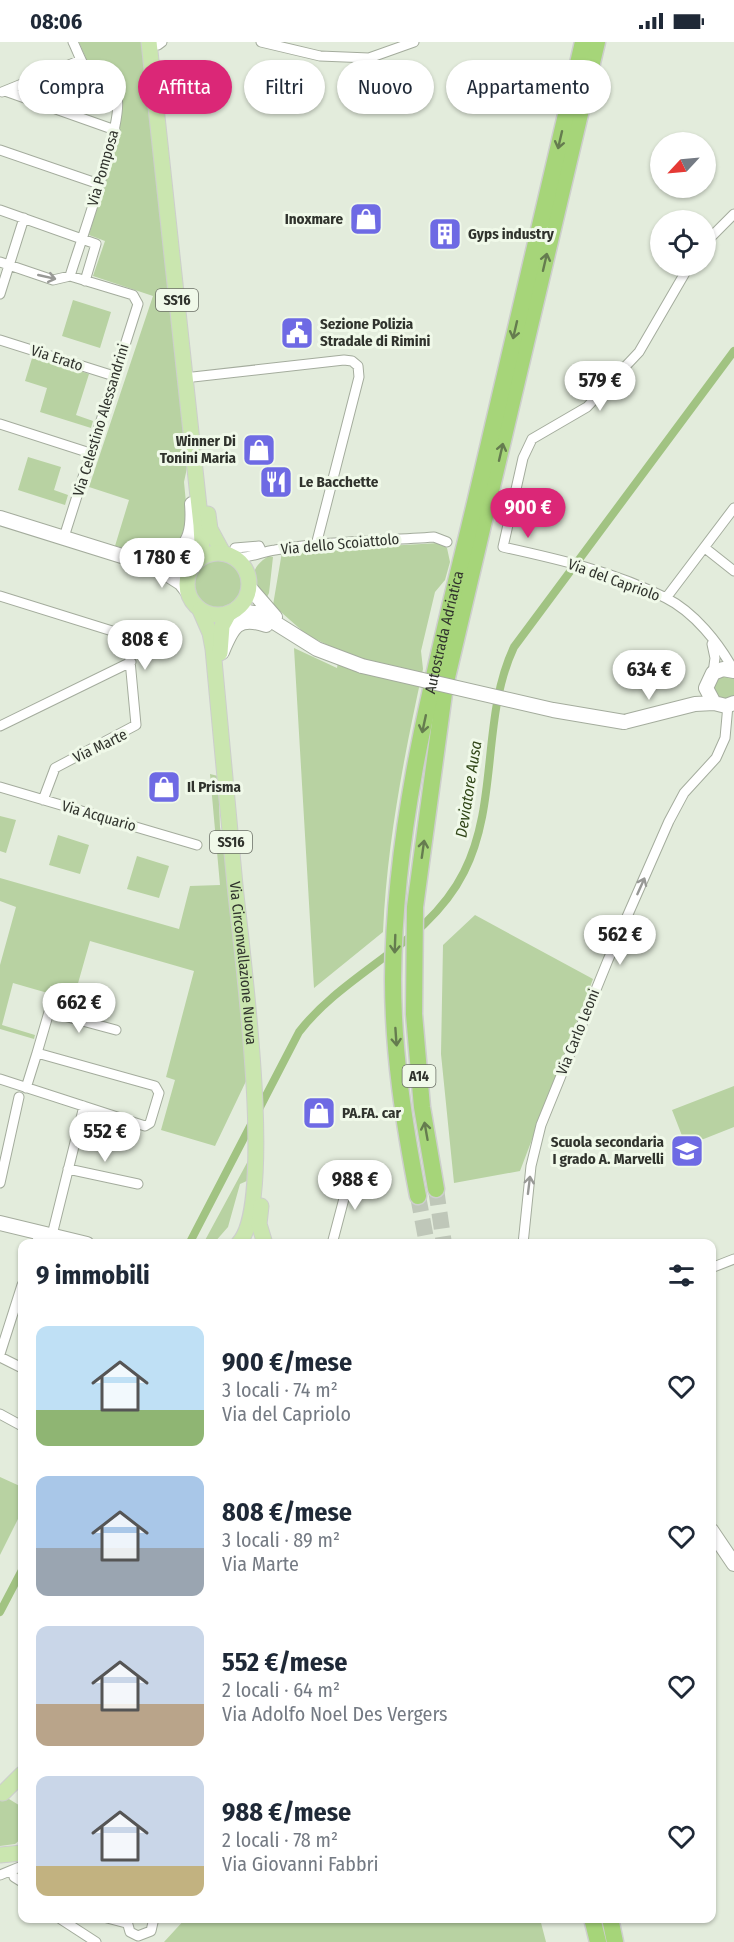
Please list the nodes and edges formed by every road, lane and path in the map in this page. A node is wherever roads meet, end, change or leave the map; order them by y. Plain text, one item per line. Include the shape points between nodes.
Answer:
1 (73, 42) edge
2 (261, 42) edge
3 (414, 42) edge
4 (582, 42) edge
5 (597, 42) edge
6 (157, 43) edge
7 (81, 60) edge
8 (18, 86) edge
9 (2, 92) edge
10 (116, 114) edge
11 (114, 130) junction
12 (0, 150) edge
13 (99, 184) junction
14 (0, 210) edge
15 (734, 214) edge
16 (24, 218) junction
17 (716, 232) edge
18 (82, 238) junction
19 (5, 263) edge
20 (70, 276) junction
21 (682, 276) edge
22 (85, 281) junction
23 (0, 294) edge
24 (0, 340) edge
25 (114, 376) junction
26 (193, 376) junction
27 (0, 424) edge
28 (90, 453) junction
29 (194, 461) junction
30 (734, 508) edge
31 (0, 518) edge
32 (64, 537) junction
33 (447, 542) dead end
34 (316, 545) junction
35 (705, 548) junction
36 (230, 552) junction
37 (111, 553) junction
38 (197, 561) junction
39 (154, 567) junction
40 (734, 571) edge
41 (249, 587) junction
42 (188, 592) junction
43 (0, 596) edge
44 (666, 598) junction
45 (200, 610) junction
46 (232, 611) junction
47 (291, 634) junction
48 (711, 639) junction
49 (220, 656) junction
50 (130, 662) junction
51 (734, 671) edge
52 (710, 678) junction
53 (725, 704) edge
54 (681, 708) junction
55 (0, 726) edge
56 (0, 787) edge
57 (43, 800) junction
58 (197, 845) dead end
59 (116, 1030) dead end
60 (37, 1053) junction
61 (257, 1072) junction
62 (0, 1079) edge
63 (26, 1088) junction
64 (19, 1097) dead end
65 (84, 1106) junction
66 (260, 1146) junction
67 (68, 1169) junction
68 (351, 1172) dead end
69 (0, 1183) edge
70 (138, 1184) dead end
71 (436, 1189) tunnel mouth
72 (418, 1196) tunnel mouth
73 (0, 1223) edge
74 (42, 1237) edge
75 (242, 1239) edge
76 (263, 1239) edge
77 (333, 1239) edge
78 (524, 1239) edge
79 (734, 1259) edge
80 (716, 1266) edge
81 (18, 1298) edge
82 (0, 1355) edge
83 (18, 1366) edge
84 (0, 1414) edge
85 (18, 1424) edge
86 (716, 1537) edge
87 (734, 1564) edge
88 (18, 1778) edge
89 (1, 1793) edge
90 (18, 1795) edge
91 (15, 1858) edge
92 (0, 1864) edge
93 (0, 1875) edge
94 (67, 1923) edge
95 (127, 1923) edge
96 (153, 1923) edge
97 (593, 1923) edge
98 (611, 1923) edge
99 (144, 1939) edge
100 (96, 1942) edge
101 (598, 1942) edge
102 (615, 1942) edge

1 - 7 street, Via Pomposa
2 - 3 street via 320,56 369,58
4 -> 72 highway, Autostrada Adriatica / A14 via 409,796 393,978 401,1108
71 -> 5 highway, Autostrada Adriatica / A14 via 422,1107 414,1014 415,907 445,686
6 - 26 main road, SS16
6 - 29 main road, SS16
8 - 9 street
9 - 11 street
10 - 11 street, Via Pomposa
11 - 13 street, Via Pomposa
12 - 13 street
13 - 18 street, Via Pomposa
14 - 16 street
15 - 17 street
16 - 18 street
16 - 19 street
18 - 20 street, Via Pomposa
18 - 22 street via 96,244
19 -> 20 street via 53,280
19 - 23 street
20 - 22 street
21 - 44 street, Via del Capriolo via 639,352 587,406 528,444 503,547 589,569
22 - 25 street, Via Celestino Alessandrini via 133,295 138,304
24 - 25 street, Via Erato
25 - 28 street, Via Celestino Alessandrini
26 - 34 street via 344,360 358,366 359,377
26 - 36 main road, SS16 via 210,529
27 - 28 street
28 - 32 street, Via Celestino Alessandrini
29 - 37 street via 189,478 193,522 187,544 174,554 161,556
29 - 38 main road, SS16 via 202,543
30 - 35 street
31 - 32 street
32 - 37 street
33 - 34 street, Via dello Scoiattolo via 434,537
34 - 36 street, Via dello Scoiattolo via 243,558
35 - 40 street
35 - 44 street
36 - 38 main road via 207,554
36 - 41 main road, SS16 via 246,570
37 - 39 street
38 - 39 street via 177,568
38 - 42 main road, SS16 via 187,577
39 - 42 street via 181,583
41 - 46 main road, Via Circonvallazione Nuova / SS16 via 247,596
41 - 47 street
42 - 45 main road, Via Circonvallazione Nuova / SS16
43 - 50 street, Via Marte via 125,635
44 - 48 street, Via del Capriolo via 696,621
45 - 46 main road via 214,615
45 - 61 main road, Via Circonvallazione Nuova / SS16 via 213,649
46 - 47 street via 261,614
46 - 49 main road, Via Circonvallazione Nuova / SS16 via 222,626
47 - 49 street via 259,622 242,622 229,635
47 - 54 street, bridge via 330,655 362,666 553,710 624,722
48 - 51 street, Via del Capriolo
48 - 52 street via 715,658
49 - 61 main road, Via Circonvallazione Nuova / SS16
50 - 55 street
50 - 57 street, Via Marte via 136,725 55,768
51 - 52 street via 723,669
52 - 53 street via 707,694
52 - 54 street
53 - 54 street
78 -> 53 street, Via Carlo Leoni via 531,1166 541,1125 669,821 684,793 716,758 725,738
56 - 57 street, Via Acquario
57 - 58 street, Via Acquario
59 - 60 street via 49,1012
60 - 63 street
60 - 65 street via 155,1086 159,1093 150,1123 145,1126
61 - 66 main road, Via Circonvallazione Nuova / SS16
62 - 63 street
63 - 65 street
64 - 69 street
65 - 67 street
66 - 75 main road, Via Circonvallazione Nuova / SS16 via 250,1218
66 - 76 main road, Via Circonvallazione Nuova / SS16
67 - 70 street
67 - 74 street
68 - 77 street
73 - 74 street
79 - 80 street
81 - 82 street
82 - 83 street
84 - 85 street
86 - 87 street
88 - 89 main road
89 - 90 main road
91 - 92 main road
91 - 93 street
94 - 100 street
95 - 99 street via 130,1932
96 - 99 street
97 - 101 highway
98 - 102 highway

